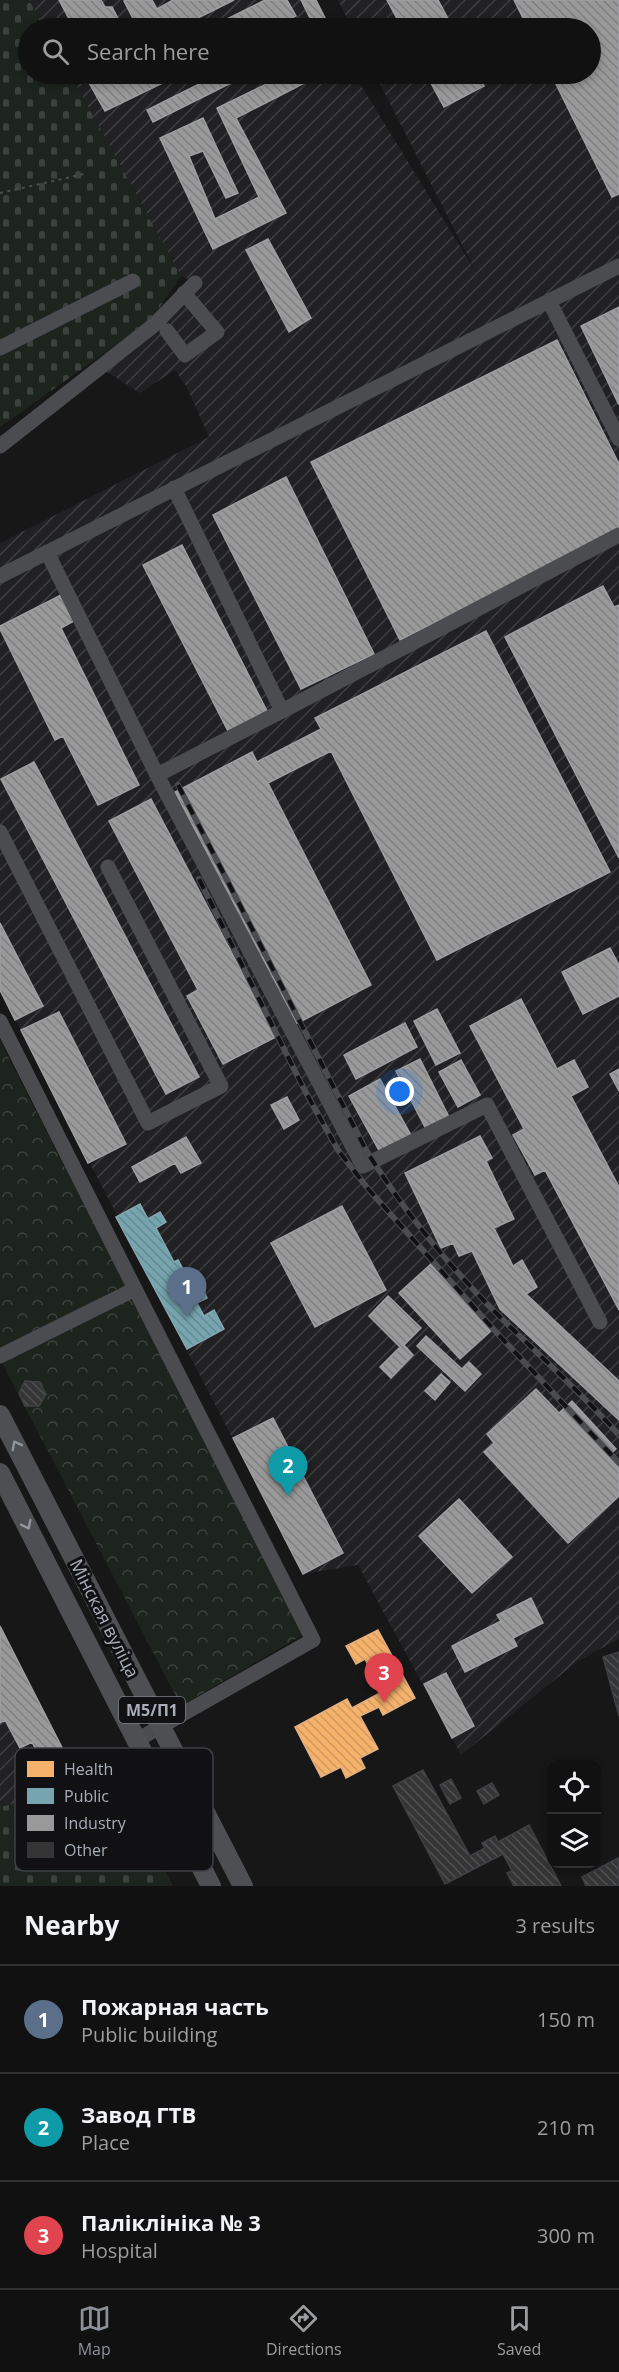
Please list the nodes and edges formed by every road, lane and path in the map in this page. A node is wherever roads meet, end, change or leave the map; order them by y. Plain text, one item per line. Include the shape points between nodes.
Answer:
1 (84, 174) dead end
2 (0, 193) edge
3 (619, 266) edge
4 (133, 281) dead end
5 (549, 301) junction
6 (167, 331) dead end
7 (0, 348) edge
8 (619, 439) edge
9 (0, 446) edge
10 (174, 488) junction
11 (619, 535) edge
12 (47, 552) junction
13 (0, 576) edge
14 (282, 711) junction
15 (157, 775) junction
16 (0, 832) edge
17 (108, 867) dead end
18 (0, 1021) edge
19 (135, 1289) junction
20 (600, 1322) dead end
21 (0, 1356) edge
22 (0, 1415) edge
23 (0, 1473) edge
24 (161, 1727) junction
25 (137, 1740) junction
26 (141, 1748) edge
27 (172, 1748) edge
28 (213, 1828) edge
29 (203, 1871) edge
30 (211, 1886) edge
31 (243, 1886) edge

1 - 2 path
3 - 5 lane
4 - 7 lane
5 - 8 lane
5 - 10 lane
6 - 9 lane via 185,355 217,332 189,288 154,325
10 - 12 lane
10 - 14 lane
11 - 14 lane
12 - 13 lane
12 - 15 lane
14 - 15 lane
15 - 20 lane via 363,1166 487,1105
16 - 17 lane via 148,1123 221,1086
18 - 19 lane
19 - 21 lane
19 - 24 lane via 313,1640
24 -> 22 main road, Мінская вуліца / М5/П1
23 -> 25 main road, Мінская вуліца / М5/П1
24 - 25 lane
24 - 27 main road, Мінская вуліца / М5/П1
25 - 26 main road, Мінская вуліца / М5/П1
28 - 31 main road, Мінская вуліца / М5/П1
29 - 30 main road, Мінская вуліца / М5/П1

